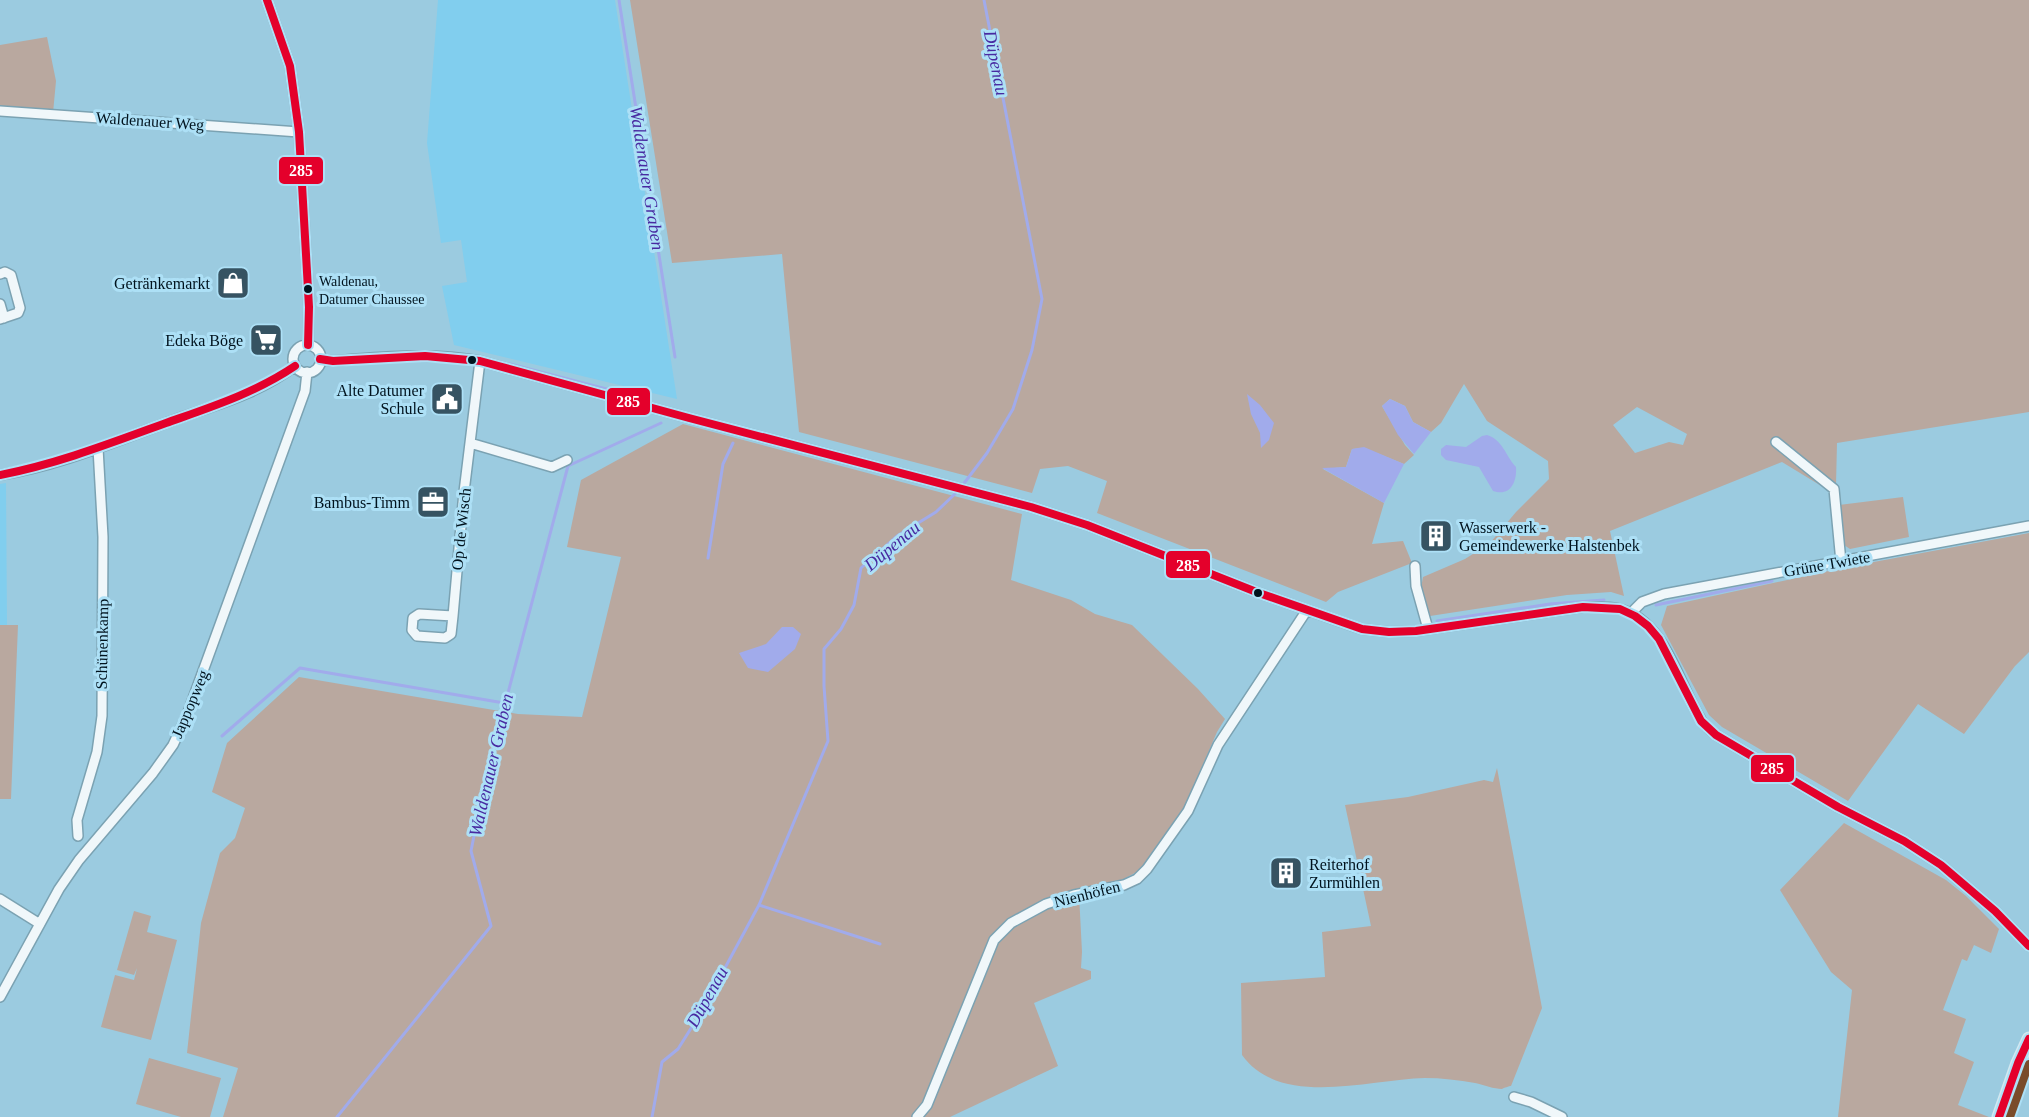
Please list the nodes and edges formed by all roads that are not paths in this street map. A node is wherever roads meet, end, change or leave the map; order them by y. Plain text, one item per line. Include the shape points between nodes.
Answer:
1 (267, 0) edge
2 (0, 111) edge
3 (299, 132) junction
4 (0, 274) edge
5 (0, 304) edge
6 (2, 318) edge
7 (308, 345) junction
8 (320, 359) junction
9 (480, 362) junction
10 (295, 366) junction
11 (307, 372) junction
12 (1776, 442) dead end
13 (470, 443) junction
14 (98, 448) junction
15 (567, 460) dead end
16 (0, 475) edge
17 (2029, 526) edge
18 (1841, 562) junction
19 (1415, 566) dead end
20 (1307, 610) junction
21 (1631, 613) junction
22 (453, 616) junction
23 (1428, 629) junction
24 (78, 836) dead end
25 (0, 899) edge
26 (40, 924) junction
27 (2029, 946) edge
28 (1, 992) edge
29 (2029, 1039) edge
30 (1514, 1097) dead end
31 (917, 1117) edge
32 (1562, 1117) edge
33 (1999, 1117) edge

1 - 3 street via 290,66
2 - 3 street, Waldenauer Weg
3 - 7 street
4 - 6 street via 11,276 20,308 18,313
5 - 6 street
7 - 8 street via 319,352
7 - 10 street via 295,351
8 - 9 street via 449,356
8 - 11 street via 316,368
9 - 13 street, Op de Wisch
9 - 20 street via 1087,525
10 - 11 street
10 - 14 street via 250,394
11 - 26 street, Jappopweg via 305,391 183,725 153,773 69,874
12 - 18 street via 1834,489
13 - 15 street via 552,467
13 - 22 street, Op de Wisch
14 - 16 street
14 - 24 street, Schünenkamp via 104,537 102,716 98,752 77,820
17 - 18 street, Grüne Twiete
18 - 21 street, Grüne Twiete via 1664,594 1642,602
19 - 23 street via 1416,586
20 - 23 street via 1362,629
20 - 31 street, Nienhöfen via 1218,745 1188,811 1147,869 1124,885 1046,904 1011,923 994,940 927,1105
21 - 23 street via 1604,606 1582,607
21 - 27 street via 1653,629 1701,721 1716,735 1941,865
22 - 22 street, Op de Wisch via 419,614 413,618 412,630 417,636 445,638 451,634
25 - 26 street
26 - 28 street, Jappopweg
29 - 33 main road
30 - 32 street

